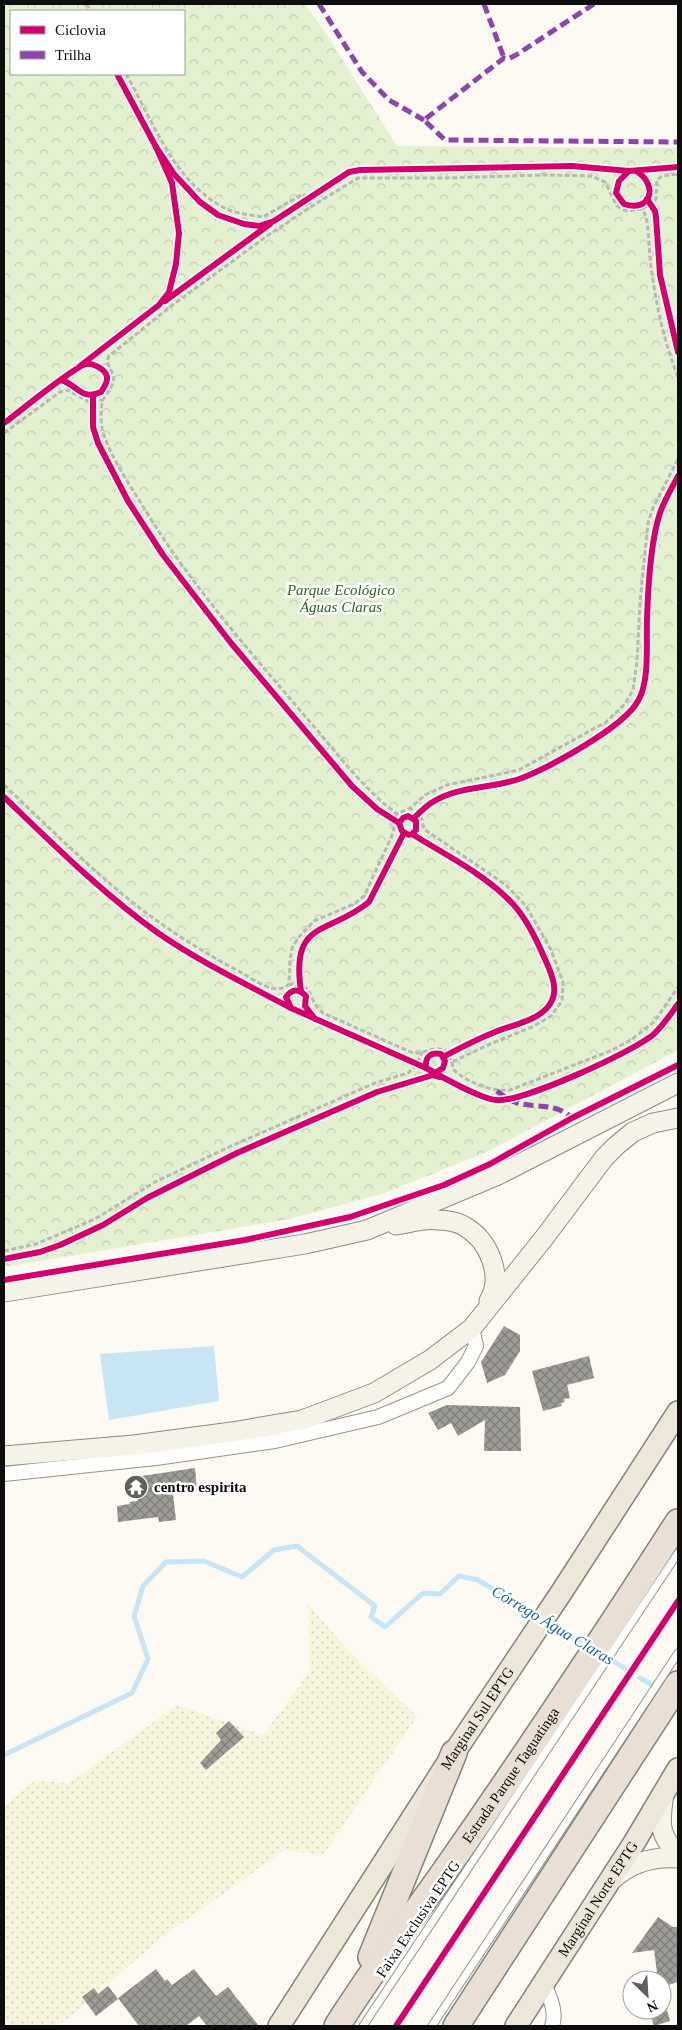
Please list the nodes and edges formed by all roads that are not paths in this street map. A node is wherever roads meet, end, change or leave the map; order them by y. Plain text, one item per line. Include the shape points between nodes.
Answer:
1 (678, 1083) edge
2 (678, 1118) edge
3 (367, 1230) junction
4 (4, 1292) edge
5 (472, 1328) junction
6 (678, 1412) edge
7 (4, 1456) edge
8 (4, 1474) edge
9 (678, 1522) edge
10 (678, 1553) edge
11 (622, 1623) junction
12 (678, 1653) edge
13 (675, 1674) edge
14 (578, 1688) junction
15 (642, 1726) junction
16 (454, 1753) junction
17 (678, 1770) edge
18 (664, 1791) junction
19 (678, 1853) edge
20 (678, 1858) edge
21 (608, 1882) junction
22 (544, 1984) junction
23 (355, 1997) junction
24 (279, 2026) edge
25 (337, 2026) edge
26 (363, 2026) edge
27 (432, 2026) edge
28 (456, 2026) edge
29 (516, 2026) edge
30 (552, 2026) edge

1 - 3 street via 498,1175
2 - 5 street via 633,1132 604,1158
3 - 4 street via 305,1244
3 - 5 street via 437,1219 464,1225 483,1241 494,1266 494,1292
5 - 7 street via 430,1360 374,1393 302,1420 134,1445
5 - 8 street via 476,1346 448,1388 378,1417 275,1441
6 - 16 main road, Marginal Sul EPTG
9 - 11 highway, Estrada Parque Taguatinga
10 - 11 lane
11 - 14 highway, Estrada Parque Taguatinga
12 - 13 lane
13 - 15 highway
14 - 23 highway, Estrada Parque Taguatinga
14 - 26 lane, Faixa Exclusiva EPTG
15 - 27 lane
15 - 28 highway
16 - 23 highway
16 - 24 main road, Marginal Sul EPTG
17 - 18 main road, Marginal Norte EPTG
18 - 19 street via 663,1832
18 - 21 main road, Marginal Norte EPTG
20 - 21 street via 644,1861 625,1868
21 - 22 main road, Marginal Norte EPTG
22 - 29 main road, Marginal Norte EPTG
22 - 30 street via 553,2006
23 - 25 highway, Estrada Parque Taguatinga

